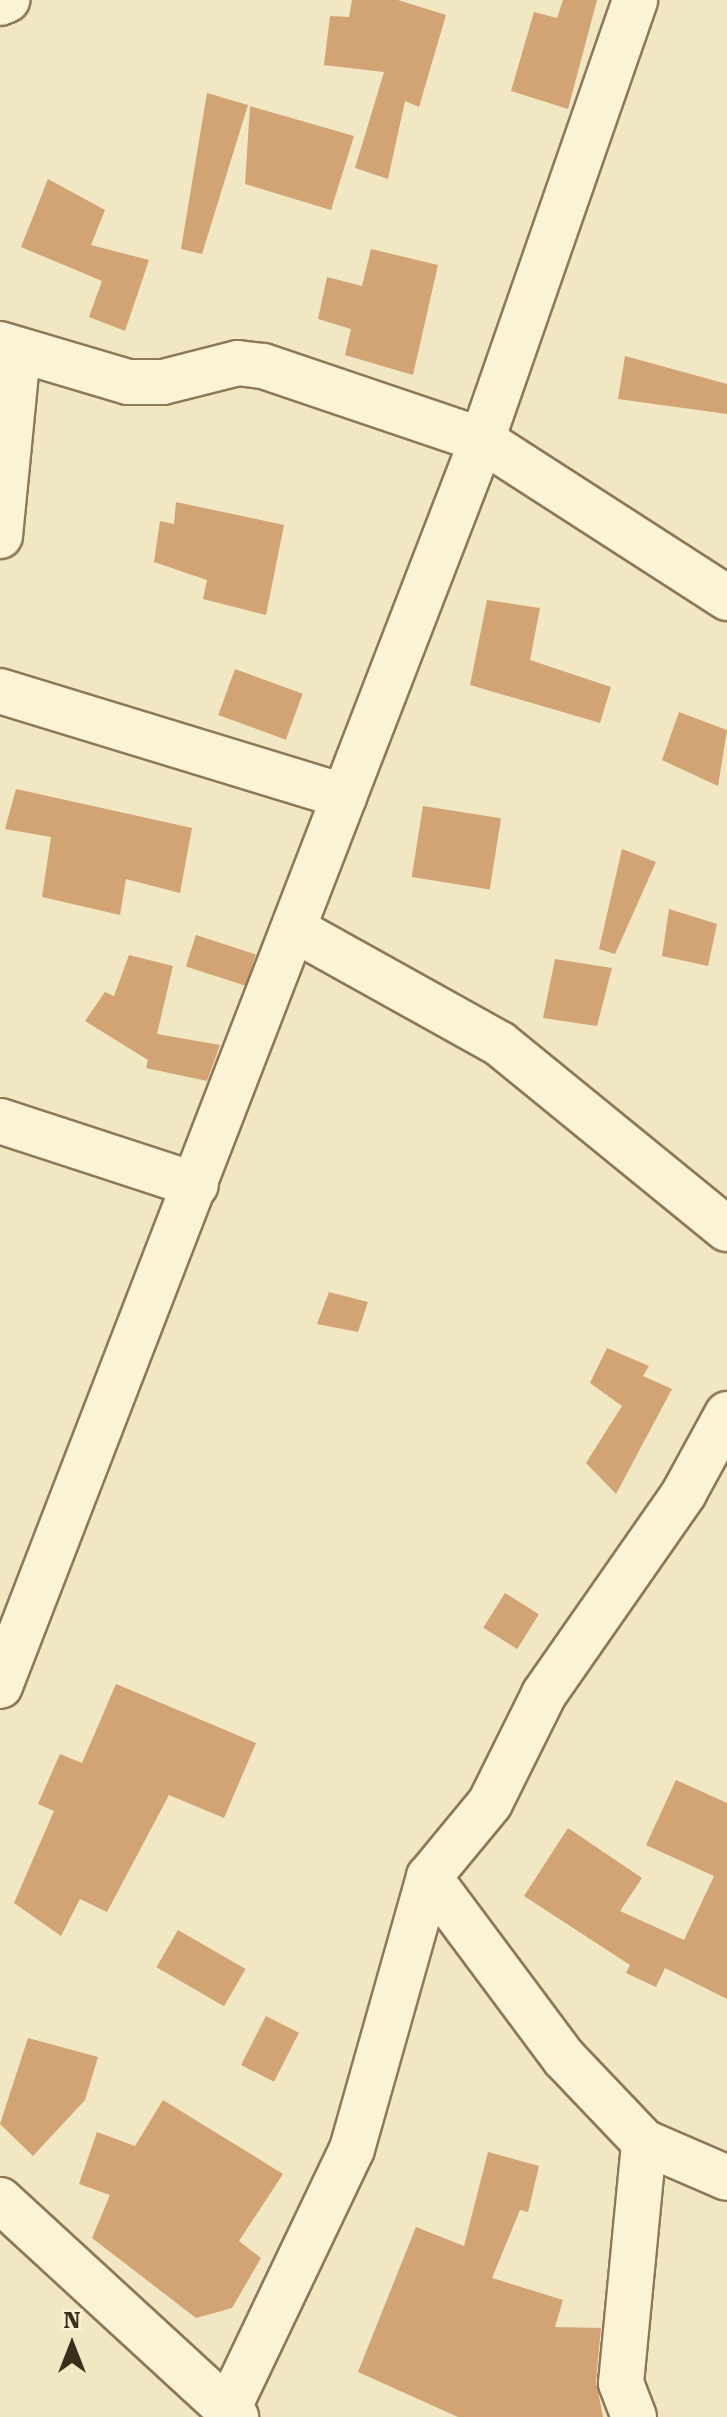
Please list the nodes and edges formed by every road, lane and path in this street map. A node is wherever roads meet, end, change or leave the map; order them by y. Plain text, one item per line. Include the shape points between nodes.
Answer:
1 (7, 0) edge
2 (635, 0) edge
3 (0, 3) edge
4 (9, 349) edge
5 (482, 440) junction
6 (0, 536) edge
7 (727, 598) edge
8 (0, 691) edge
9 (344, 796) junction
10 (297, 931) junction
11 (0, 1121) edge
12 (196, 1185) junction
13 (727, 1229) edge
14 (727, 1414) edge
15 (0, 1686) edge
16 (429, 1877) junction
17 (644, 2142) junction
18 (727, 2178) edge
19 (0, 2200) edge
20 (232, 2413) edge
21 (634, 2417) edge

1 - 3 street
2 - 5 street
4 - 5 street via 128,382 263,366
4 - 6 street
5 - 7 street
5 - 9 street
8 - 9 street
9 - 10 street
10 - 12 street
10 - 13 street via 500,1044
11 - 12 street
12 - 15 street
14 - 16 street via 684,1493 544,1694 490,1803
16 - 17 street via 564,2058
16 - 20 street via 352,2149
17 - 18 street
17 - 21 street via 621,2383
19 - 20 street

